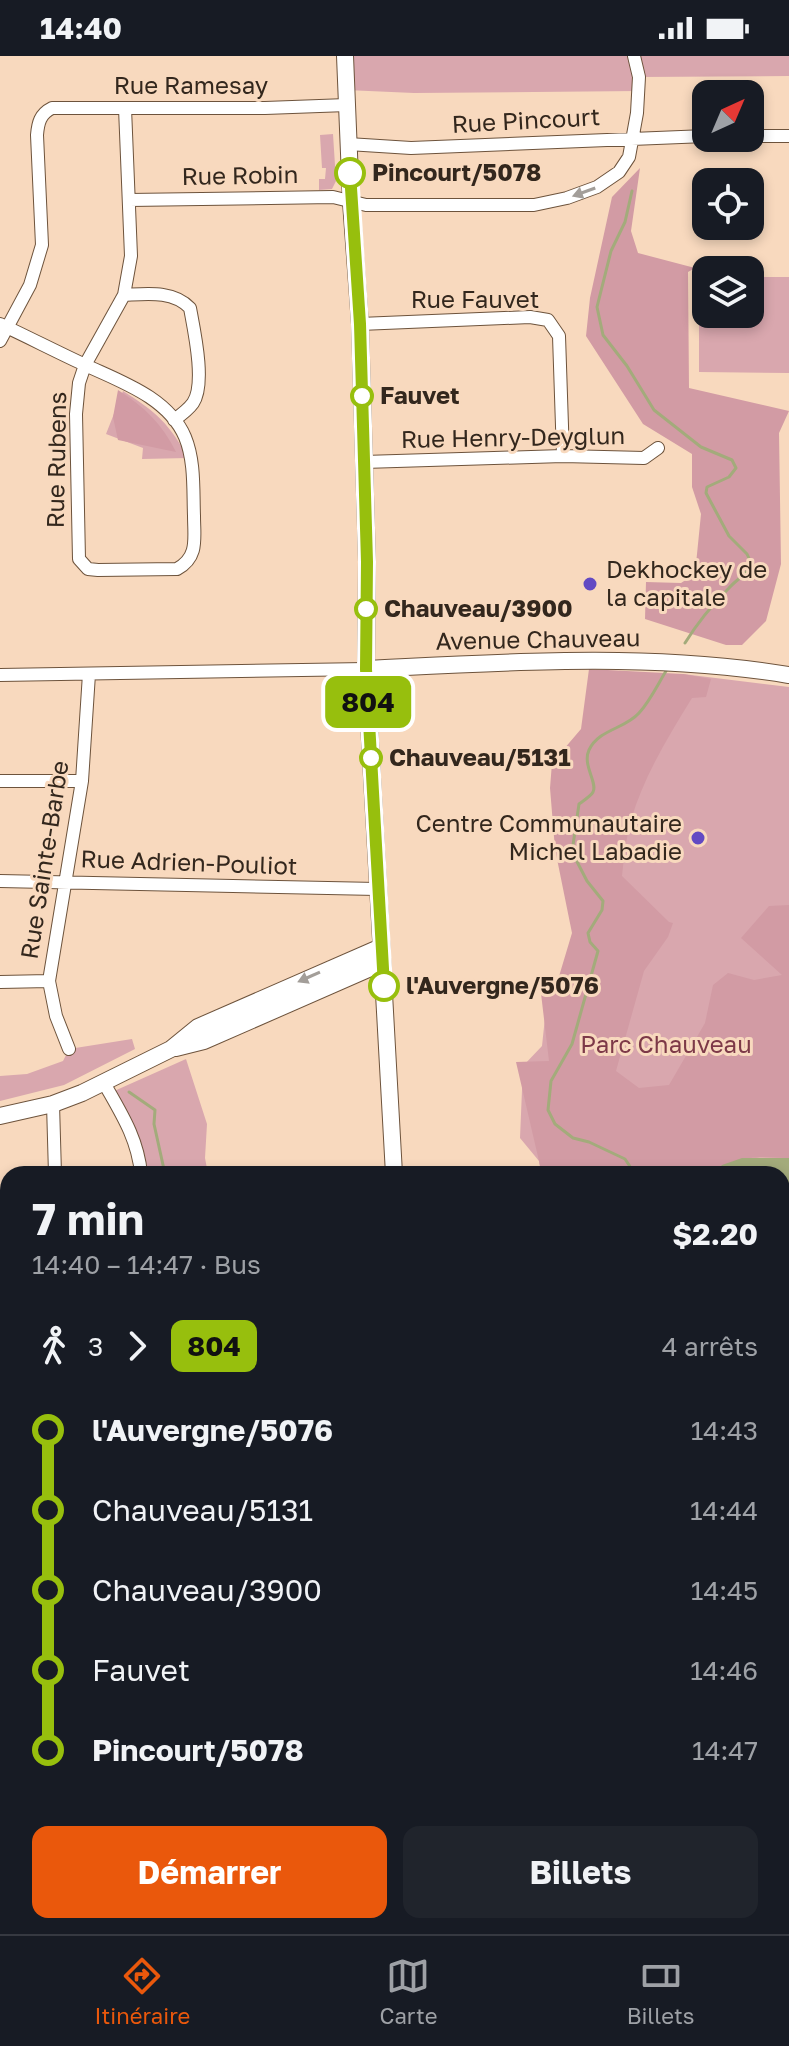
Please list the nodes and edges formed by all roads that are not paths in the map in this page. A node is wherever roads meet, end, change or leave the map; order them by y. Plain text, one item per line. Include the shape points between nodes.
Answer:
1 (345, 56) edge
2 (634, 56) edge
3 (347, 105) junction
4 (125, 108) junction
5 (692, 136) edge
6 (764, 136) edge
7 (789, 136) edge
8 (633, 138) junction
9 (348, 144) junction
10 (129, 200) junction
11 (351, 202) junction
12 (124, 295) junction
13 (360, 324) junction
14 (4, 326) edge
15 (0, 341) edge
16 (85, 365) junction
17 (174, 420) junction
18 (658, 448) dead end
19 (563, 456) junction
20 (364, 462) junction
21 (366, 669) junction
22 (89, 674) junction
23 (0, 675) edge
24 (789, 675) edge
25 (0, 781) edge
26 (82, 781) junction
27 (0, 881) edge
28 (67, 881) junction
29 (377, 889) junction
30 (382, 955) junction
31 (49, 981) junction
32 (0, 982) edge
33 (69, 1049) dead end
34 (104, 1083) junction
35 (53, 1104) junction
36 (0, 1116) edge
37 (55, 1166) edge
38 (140, 1166) edge
39 (394, 1166) edge

1 - 3 main road
2 - 8 street, Rue Robin via 639,77
3 - 4 street, Rue Ramesay
3 - 9 main road
4 - 10 street, Rue Rubens
4 - 14 street, Rue Ramesay via 52,108 40,118 42,245 36,271
5 - 8 street, Rue Pincourt
6 - 7 street
8 - 9 street, Rue Pincourt via 411,148
8 -> 11 street, Rue Robin via 619,172 567,198 534,205
9 - 11 main road
10 - 11 street, Rue Robin via 333,197
10 - 12 street, Rue Rubens via 131,256
11 - 13 main road
12 - 16 street, Rue Rubens
12 - 17 street via 175,297 190,308 197,395
13 - 19 street, Rue Fauvet via 548,320 559,336
13 - 20 main road
14 - 15 street
14 - 16 street
16 - 17 street via 146,395
16 - 17 street, Rue Rubens via 77,402 78,550 88,569 177,569 193,556 192,469 184,435
18 - 19 street, Rue Henry-Deyglun via 644,458
19 - 20 street, Rue Henry-Deyglun
20 - 21 main road
21 - 22 street, Avenue Chauveau
21 - 24 main road, Avenue Chauveau via 592,659
21 - 29 main road
22 - 23 street, Avenue Chauveau
22 - 26 street, Rue Sainte-Barbe
25 - 26 street
26 - 28 street, Rue Sainte-Barbe
27 - 28 street, Rue Adrien-Pouliot
28 - 29 street, Rue Adrien-Pouliot
28 - 31 street, Rue Sainte-Barbe
29 - 30 main road
30 - 34 main road via 198,1027 171,1049
30 - 39 main road
31 - 32 street
31 - 33 street, Rue Sainte-Barbe
34 - 35 main road
34 - 38 street via 133,1135
35 - 36 main road
35 - 37 street

